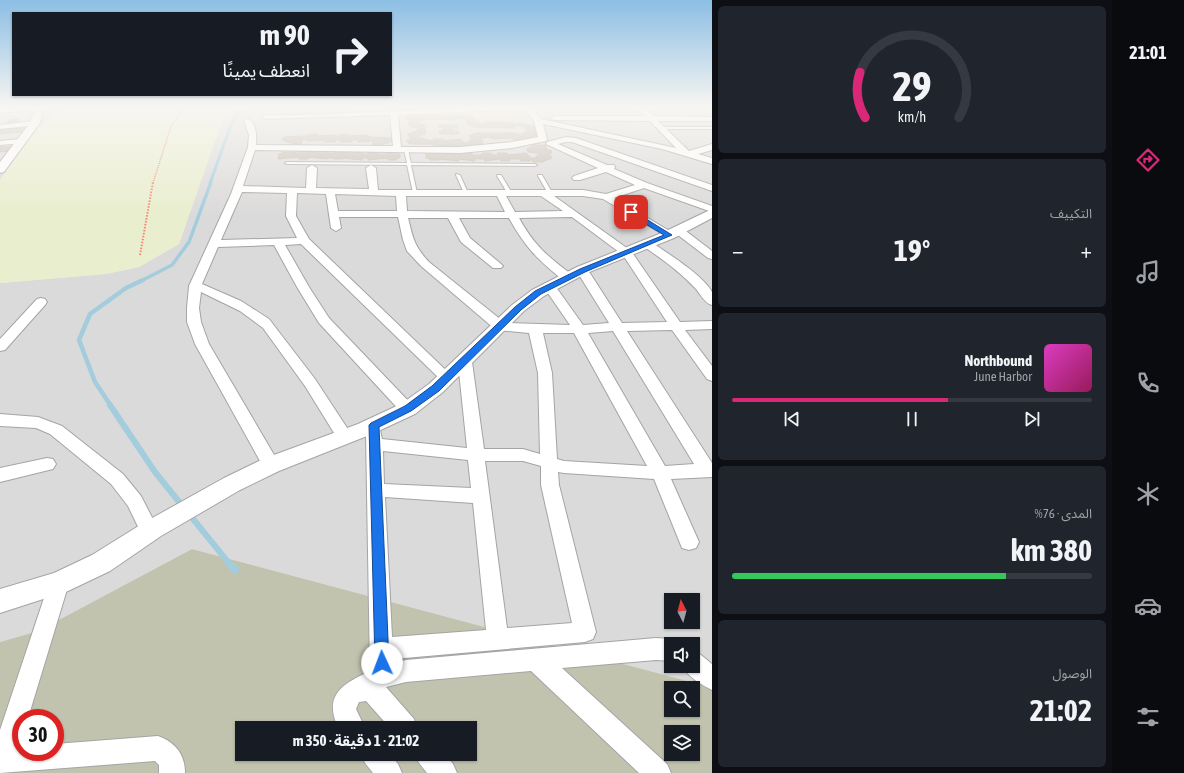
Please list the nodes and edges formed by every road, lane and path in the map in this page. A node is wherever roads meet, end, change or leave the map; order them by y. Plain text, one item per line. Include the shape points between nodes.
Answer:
1 (18, 143) edge
2 (165, 143) edge
3 (252, 143) edge
4 (368, 143) edge
5 (396, 143) edge
6 (536, 143) edge
7 (548, 143) edge
8 (581, 143) edge
9 (643, 143) edge
10 (677, 143) edge
11 (664, 147) junction
12 (712, 147) edge
13 (396, 149) junction
14 (406, 150) junction
15 (687, 153) junction
16 (630, 160) junction
17 (712, 161) edge
18 (287, 162) dead end
19 (409, 164) junction
20 (2, 165) edge
21 (535, 165) dead end
22 (312, 168) dead end
23 (371, 168) dead end
24 (607, 169) junction
25 (458, 175) dead end
26 (499, 176) dead end
27 (540, 176) dead end
28 (577, 178) dead end
29 (644, 185) junction
30 (238, 188) junction
31 (712, 188) edge
32 (292, 190) junction
33 (311, 190) junction
34 (330, 191) junction
35 (374, 192) junction
36 (400, 193) junction
37 (415, 193) junction
38 (466, 193) junction
39 (505, 193) junction
40 (548, 194) junction
41 (606, 197) junction
42 (712, 213) edge
43 (333, 214) junction
44 (402, 214) junction
45 (574, 214) junction
46 (452, 215) junction
47 (512, 215) junction
48 (336, 228) dead end
49 (674, 233) junction
50 (304, 241) junction
51 (278, 242) junction
52 (214, 244) junction
53 (647, 244) junction
54 (627, 253) junction
55 (140, 255) dead end
56 (712, 256) edge
57 (497, 266) dead end
58 (575, 274) junction
59 (195, 286) junction
60 (549, 286) junction
61 (712, 301) edge
62 (41, 302) dead end
63 (712, 325) edge
64 (618, 326) junction
65 (676, 326) junction
66 (501, 327) junction
67 (579, 329) junction
68 (535, 330) junction
69 (0, 347) edge
70 (465, 362) junction
71 (712, 376) edge
72 (447, 378) junction
73 (408, 409) junction
74 (0, 420) edge
75 (374, 435) junction
76 (345, 437) junction
77 (476, 455) junction
78 (549, 463) junction
79 (47, 464) dead end
80 (270, 466) junction
81 (710, 470) edge
82 (660, 473) junction
83 (0, 475) edge
84 (376, 490) junction
85 (481, 496) junction
86 (151, 530) junction
87 (689, 542) dead end
88 (59, 583) junction
89 (0, 601) edge
90 (498, 640) junction
91 (381, 649) junction
92 (664, 650) edge
93 (536, 660) junction
94 (700, 669) edge
95 (382, 677) junction
96 (712, 678) edge
97 (358, 689) junction
98 (348, 721) edge
99 (399, 721) edge
100 (380, 761) edge
101 (434, 761) edge
102 (1, 763) edge
103 (172, 773) edge
104 (389, 773) edge
105 (444, 773) edge
106 (658, 773) edge

1 - 20 street
2 - 55 path via 154,178
3 - 30 street
4 - 13 street
5 - 13 street
6 - 14 street via 460,150
7 - 24 street
8 - 16 street
9 - 11 street
10 - 15 street
11 - 15 street
11 - 16 street
12 - 15 street
13 - 14 street
14 - 19 lane
15 - 17 street
16 - 24 street
16 - 31 street
18 - 19 lane
19 - 21 lane
19 - 37 lane
22 - 33 street
23 - 35 street
24 - 28 street
24 - 29 street
25 - 38 lane
26 - 39 lane
27 - 40 lane
29 - 41 street
29 - 42 street
30 - 32 street
30 - 52 street
32 - 33 street
32 - 50 street via 291,216
33 - 34 street
34 - 35 street
34 - 43 street
35 - 36 street
36 - 37 street
36 - 44 street
37 - 38 street
38 - 39 street
39 - 40 street
39 - 47 street
40 - 41 street via 583,193
40 - 45 street
41 - 49 street
42 - 49 street
43 - 44 street
43 - 48 street
44 - 46 street
44 - 66 street via 413,251
45 - 47 street
45 - 54 street
46 - 47 street
46 - 57 street via 466,240
47 - 58 street via 533,248
49 - 53 street
49 - 56 street
50 - 51 street
50 - 72 street
51 - 52 street
51 - 73 street via 324,320
52 - 59 street
53 - 54 street
53 - 61 street via 677,264
54 - 58 street
54 - 65 street
58 - 60 street
58 - 64 street
59 - 76 street via 234,302 267,324 310,382
59 - 80 street via 192,308 195,328
60 - 66 street via 527,300
60 - 67 street
62 - 69 street
63 - 65 street
64 - 65 street
64 - 67 street
64 - 81 street
65 - 71 street
66 - 68 street
66 - 70 street
67 - 68 street
67 - 82 street
68 - 78 street via 545,373
70 - 72 street
70 - 77 street
72 - 73 street
73 - 75 street
74 - 86 street via 38,423 56,430 117,479 135,501
75 - 76 street
75 - 77 street
75 - 84 street
76 - 80 street
77 - 78 street via 523,455
77 - 85 street
78 - 82 street via 564,467
78 - 90 street via 550,485 585,632
79 - 83 street
80 - 86 street via 212,494
81 - 82 street
82 - 87 street
84 - 85 street
84 - 91 street
85 - 90 street
86 - 88 street via 101,563
88 - 89 street
88 - 102 street
90 - 91 street
91 - 95 street
92 - 93 street
93 - 95 street via 406,671
93 - 106 street
94 - 96 street
95 - 97 street
97 - 98 street via 346,699 344,715
97 - 99 street via 373,692
100 - 104 street
101 - 105 street
102 - 103 street via 158,748 168,754

